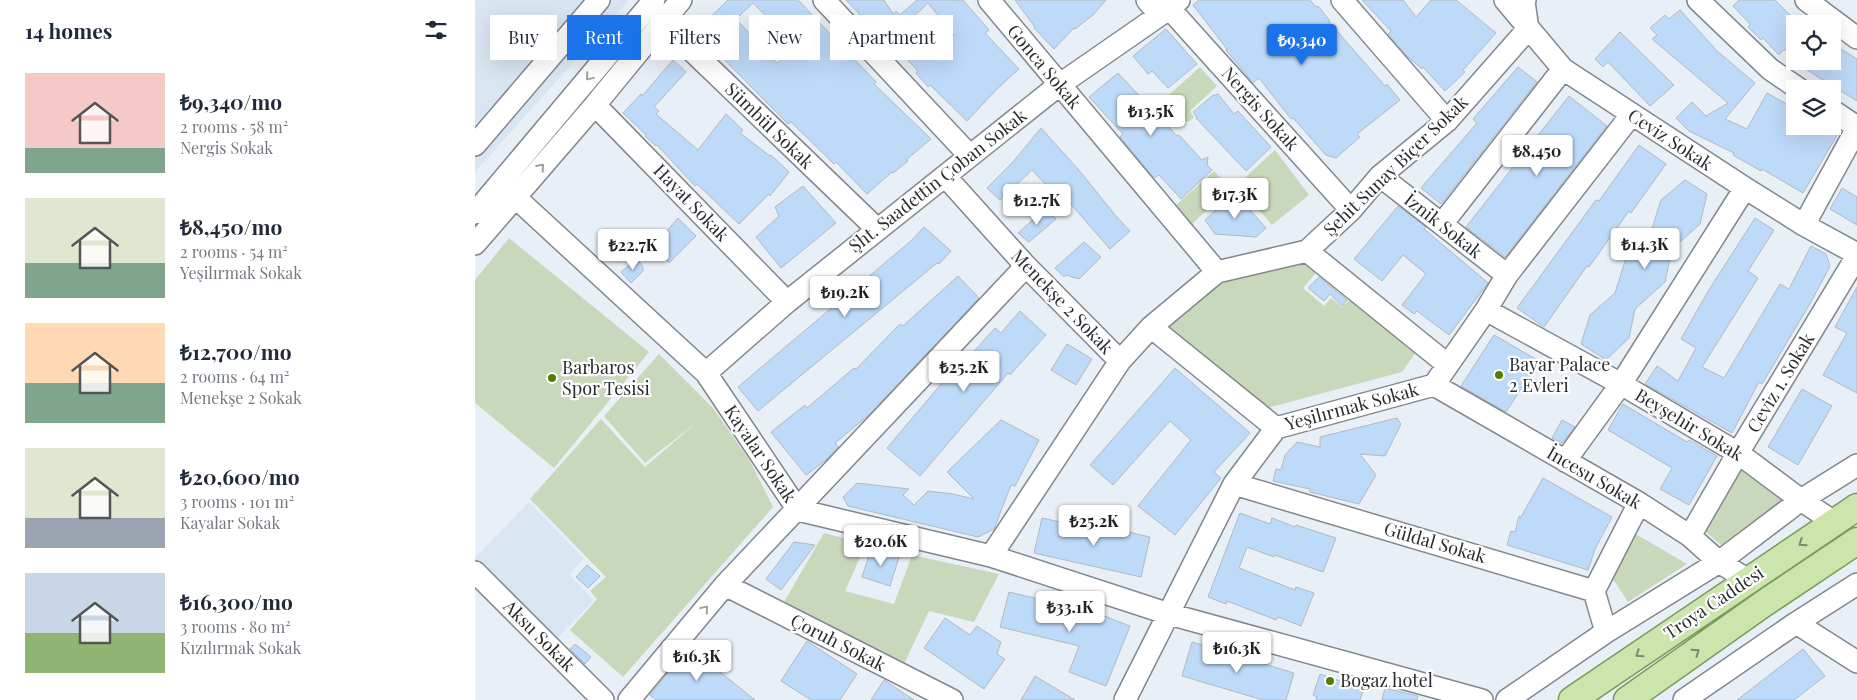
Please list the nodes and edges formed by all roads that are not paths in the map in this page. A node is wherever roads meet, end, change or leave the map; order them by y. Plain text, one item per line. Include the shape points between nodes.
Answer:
1 (599, 0) edge
2 (654, 0) edge
3 (681, 0) edge
4 (824, 0) edge
5 (989, 0) edge
6 (1342, 0) edge
7 (1505, 0) edge
8 (1525, 0) edge
9 (1698, 0) edge
10 (1806, 0) edge
11 (1164, 6) edge
12 (668, 15) edge
13 (1529, 29) junction
14 (651, 36) edge
15 (1857, 38) edge
16 (701, 60) edge
17 (1563, 69) junction
18 (1786, 80) edge
19 (1059, 85) junction
20 (595, 105) junction
21 (1632, 114) junction
22 (1841, 117) edge
23 (1447, 121) junction
24 (1857, 128) edge
25 (475, 145) edge
26 (970, 156) junction
27 (945, 176) junction
28 (1379, 176) junction
29 (1745, 188) junction
30 (515, 197) junction
31 (1351, 210) junction
32 (475, 213) edge
33 (1442, 224) junction
34 (1804, 225) junction
35 (877, 229) junction
36 (475, 244) edge
37 (1307, 251) junction
38 (1857, 255) edge
39 (1026, 266) junction
40 (1217, 272) junction
41 (1507, 275) junction
42 (787, 302) junction
43 (1486, 310) junction
44 (1151, 327) junction
45 (1120, 361) junction
46 (1447, 365) junction
47 (706, 373) junction
48 (1621, 384) junction
49 (1433, 385) junction
50 (1276, 428) junction
51 (1738, 453) junction
52 (1565, 461) junction
53 (1857, 465) edge
54 (1234, 484) junction
55 (1801, 500) junction
56 (1639, 503) junction
57 (1857, 507) edge
58 (798, 510) junction
59 (1834, 522) junction
60 (1690, 536) junction
61 (1857, 541) edge
62 (991, 556) junction
63 (1719, 562) junction
64 (475, 572) edge
65 (1749, 580) junction
66 (1857, 584) edge
67 (725, 585) junction
68 (1594, 591) junction
69 (1169, 614) junction
70 (1796, 623) junction
71 (1606, 632) junction
72 (1857, 662) edge
73 (946, 699) edge
74 (603, 700) edge
75 (629, 700) edge
76 (1125, 700) edge
77 (1482, 700) edge
78 (1507, 700) edge
79 (1572, 700) edge
80 (1627, 700) edge
81 (1684, 700) edge

1 - 25 street
2 -> 32 street
3 - 12 street
4 - 26 street
5 - 19 street, Gonca Sokak
6 - 23 street
7 - 13 street, Ceviz Sokak
8 - 13 street
9 - 18 street via 1770,69
10 - 15 street
11 - 19 street, Şht. Saadettin Çoban Sokak
11 - 31 street, Nergis Sokak
13 - 17 street, Ceviz Sokak
13 - 23 street, Şehit Sunay Biçer Sokak
14 - 20 street
16 - 35 street, Sümbül Sokak
17 - 21 street, Ceviz Sokak
17 - 33 street
19 - 26 street, Şht. Saadettin Çoban Sokak
19 - 40 street, Gonca Sokak
30 -> 20 street
20 - 42 street, Hayat Sokak
21 - 29 street, Ceviz Sokak
21 - 41 street, Yeşilırmak Sokak
22 - 24 street
23 - 28 street, Şehit Sunay Biçer Sokak
24 - 34 street
26 - 27 street, Şht. Saadettin Çoban Sokak
27 - 35 street, Şht. Saadettin Çoban Sokak
27 - 39 street, Menekşe 2 Sokak
28 - 31 street, Şehit Sunay Biçer Sokak
28 - 33 street, İznik Sokak
29 - 34 street, Ceviz Sokak
29 - 48 street
30 - 36 street
30 - 47 street, Kayalar Sokak
31 - 37 street, Şehit Sunay Biçer Sokak
33 - 41 street, İznik Sokak
34 - 38 street, Ceviz Sokak
35 - 42 street, Şht. Saadettin Çoban Sokak
37 - 40 street, Şehit Sunay Biçer Sokak
37 - 46 street
38 - 51 street, Ceviz 1. Sokak
39 - 45 street, Menekşe 2 Sokak
39 - 58 street
40 - 44 street, Şehit Sunay Biçer Sokak
41 - 43 street, Yeşilırmak Sokak
42 - 47 street, Şht. Saadettin Çoban Sokak
43 - 46 street, Yeşilırmak Sokak
43 - 48 street, Beyşehir Sokak
44 - 45 street, Şehit Sunay Biçer Sokak
44 - 50 street
45 - 62 street, Şehit Sunay Biçer Sokak
46 - 49 street, Yeşilırmak Sokak
47 - 58 street, Kayalar Sokak
48 - 51 street, Beyşehir Sokak
48 - 52 street
49 - 50 street, Yeşilırmak Sokak
49 - 52 street, İncesu Sokak
50 - 54 street, Yeşilırmak Sokak
51 - 55 street, Beyşehir Sokak
51 - 60 street, Ceviz 1. Sokak
52 - 56 street, İncesu Sokak
53 - 55 street
54 - 68 street, Güldal Sokak
54 - 69 street, Yeşilırmak Sokak
55 - 59 street, Beyşehir Sokak
55 - 63 street
56 - 60 street, İncesu Sokak
56 - 68 street
57 - 59 main road, Troya Caddesi
58 - 62 street, Kayalar Sokak
58 - 67 street
59 -> 65 main road, Troya Caddesi
60 - 63 street, İncesu Sokak
80 -> 61 main road, Troya Caddesi
62 - 69 street, Kayalar Sokak
63 - 65 street, İncesu Sokak
63 - 71 street
64 - 74 street, Aksu Sokak
65 -> 79 main road, Troya Caddesi
66 - 70 street
67 - 73 street, Çoruh Sokak
75 -> 67 street
68 - 71 street
69 - 76 street, Yeşilırmak Sokak
69 - 77 street, Kayalar Sokak
70 - 72 street
70 - 81 street
71 - 78 street

